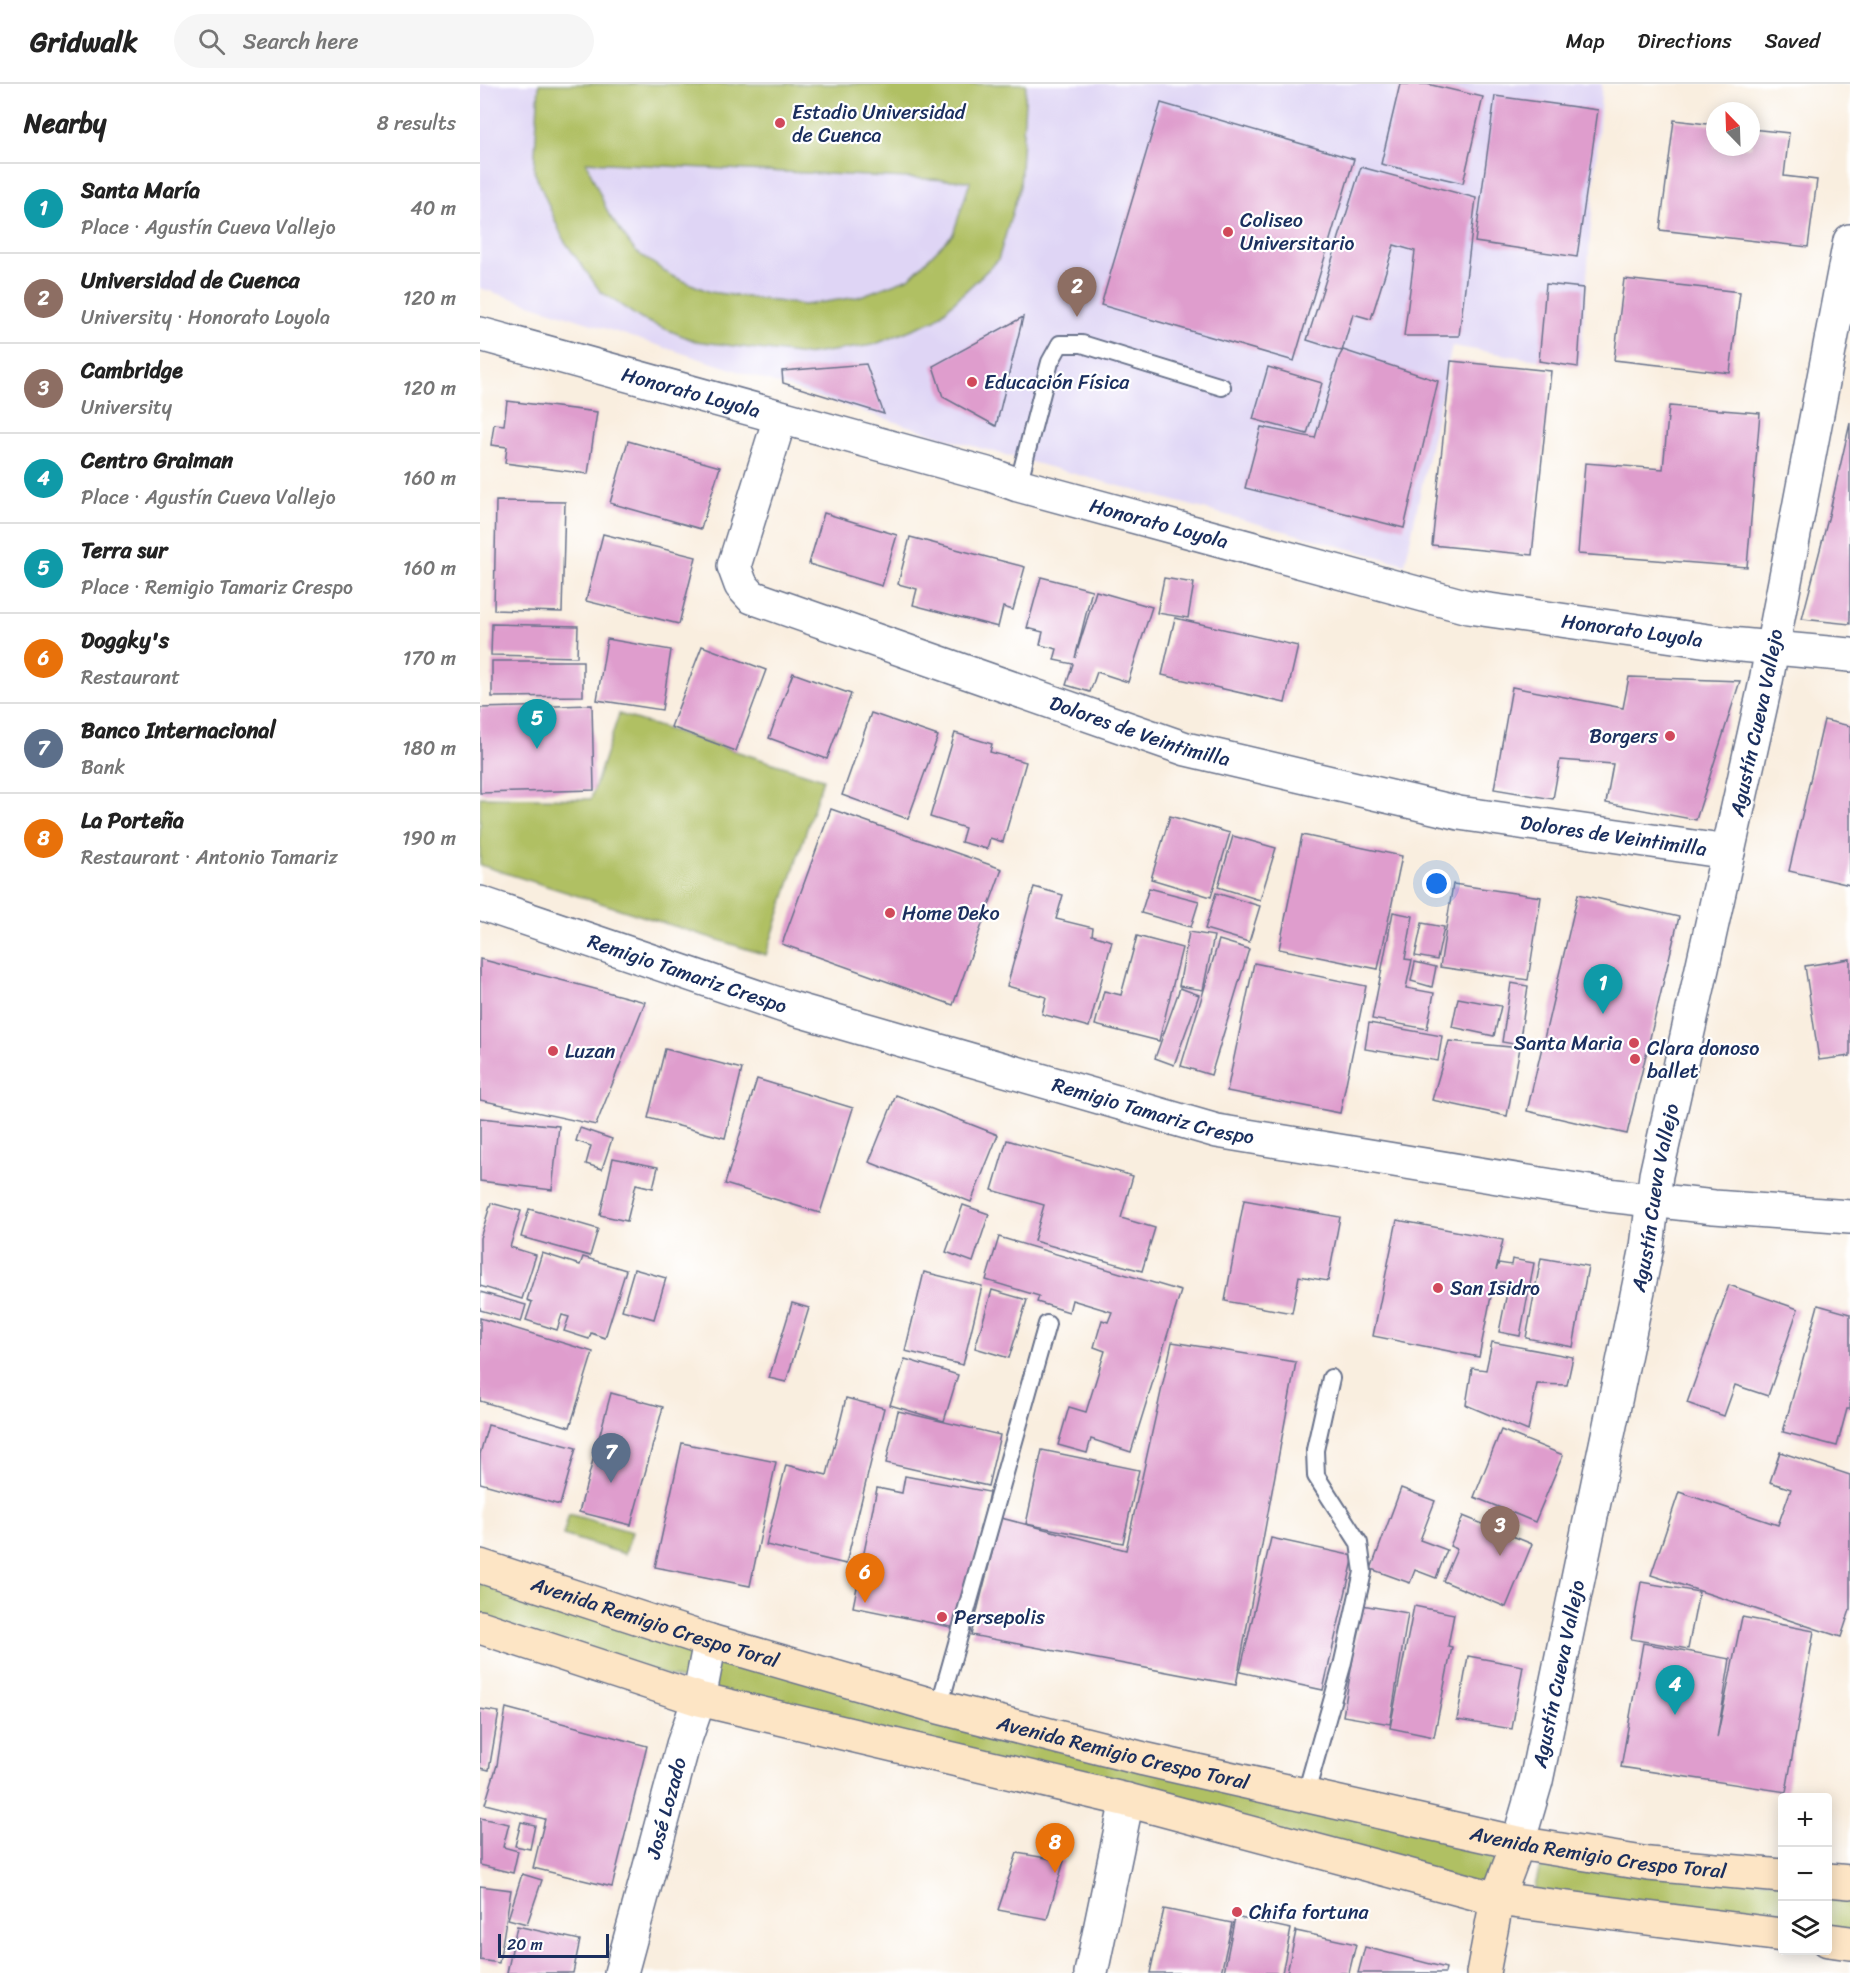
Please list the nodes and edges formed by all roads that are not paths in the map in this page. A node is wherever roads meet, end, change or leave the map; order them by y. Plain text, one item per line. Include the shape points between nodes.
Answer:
1 (1850, 242) edge
2 (480, 334) edge
3 (1222, 387) dead end
4 (780, 418) junction
5 (1017, 485) junction
6 (1772, 648) junction
7 (1850, 655) edge
8 (1728, 852) junction
9 (480, 903) edge
10 (1653, 1201) junction
11 (1850, 1217) edge
12 (1047, 1324) dead end
13 (1331, 1378) dead end
14 (480, 1566) edge
15 (480, 1627) edge
16 (710, 1641) junction
17 (699, 1699) junction
18 (939, 1707) junction
19 (1306, 1793) junction
20 (1127, 1800) junction
21 (1518, 1843) junction
22 (1778, 1876) edge
23 (1832, 1880) edge
24 (1850, 1882) edge
25 (1497, 1899) junction
26 (1778, 1934) edge
27 (1832, 1941) edge
28 (1850, 1943) edge
29 (621, 1973) edge
30 (1091, 1973) edge
31 (1483, 1973) edge

1 - 6 street, Agustín Cueva Vallejo
2 - 4 street, Honorato Loyola
3 - 5 lane via 1082,344 1060,344 1050,362
4 - 5 street, Honorato Loyola
4 - 8 street, Dolores de Veintimilla via 734,566 741,585 752,597 1186,749 1459,813
5 - 6 street, Honorato Loyola via 1468,607
6 - 7 street, Honorato Loyola
6 - 8 street, Agustín Cueva Vallejo
8 - 10 street, Agustín Cueva Vallejo
9 - 10 street, Remigio Tamariz Crespo via 784,1006 1217,1131
10 - 11 street, Remigio Tamariz Crespo
10 - 21 street, Agustín Cueva Vallejo via 1647,1247 1536,1781
12 - 18 lane
13 - 19 lane via 1315,1450 1316,1476 1359,1543 1363,1572 1342,1666
14 - 16 main road, Avenida Remigio Crespo Toral
15 - 17 main road
16 - 17 street, José Lozado
16 - 18 main road, Avenida Remigio Crespo Toral
17 - 20 main road
17 - 29 street, José Lozado
18 - 19 main road, Avenida Remigio Crespo Toral via 1144,1759
19 - 21 main road, Avenida Remigio Crespo Toral
20 - 25 main road
20 - 30 street
21 - 22 main road, Avenida Remigio Crespo Toral via 1649,1864
21 - 25 main road, Agustín Cueva Vallejo
23 - 24 main road
25 - 26 main road
25 - 31 main road, Agustín Cueva Vallejo
27 - 28 main road

